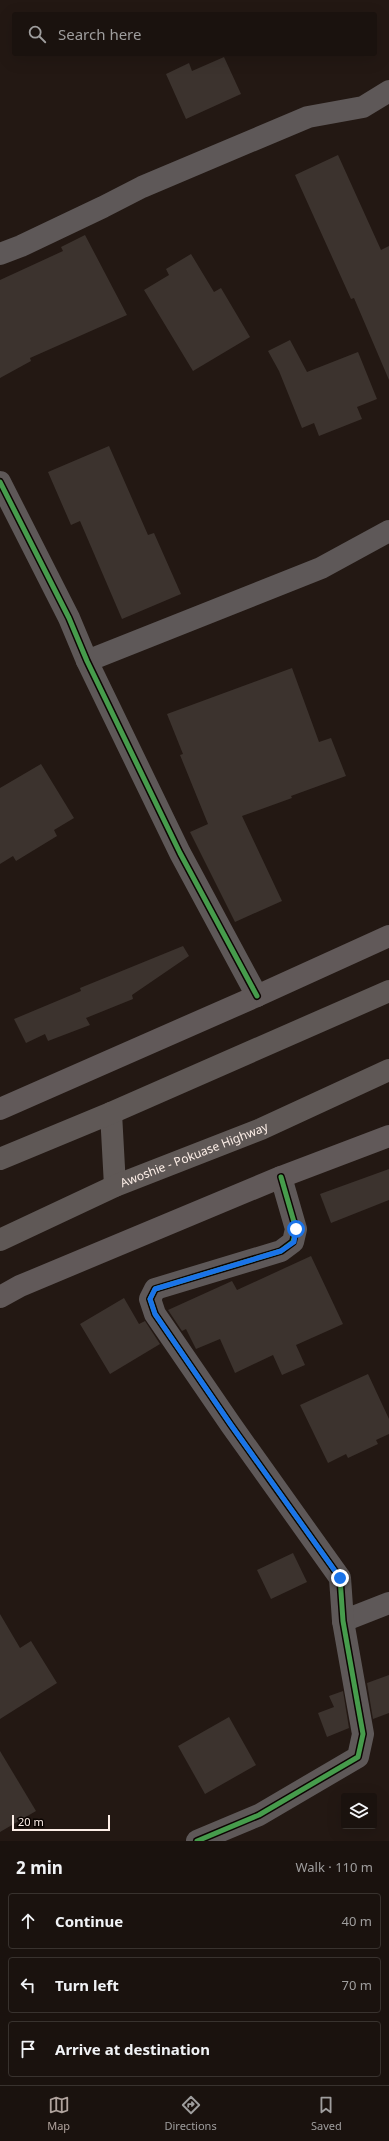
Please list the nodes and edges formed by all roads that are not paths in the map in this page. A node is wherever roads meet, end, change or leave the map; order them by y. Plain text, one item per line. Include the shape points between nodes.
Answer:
1 (389, 91) edge
2 (0, 254) edge
3 (0, 482) edge
4 (389, 531) edge
5 (87, 661) junction
6 (389, 936) edge
7 (389, 991) edge
8 (257, 996) junction
9 (389, 1070) edge
10 (0, 1109) edge
11 (110, 1114) junction
12 (389, 1136) edge
13 (0, 1159) edge
14 (281, 1177) junction
15 (115, 1186) junction
16 (0, 1240) edge
17 (0, 1297) edge
18 (389, 1603) edge
19 (343, 1621) junction
20 (197, 1841) edge

1 - 2 street via 363,107 308,117 170,174
3 - 5 street via 69,618
4 - 5 street via 321,568
5 - 8 street via 180,853
6 - 8 street
7 - 11 main road
8 - 10 street
9 - 15 main road, Awoshie - Pokuase Highway via 261,1129
11 - 13 main road
11 - 15 main road
12 - 14 street
14 - 17 street via 20,1286
14 - 19 street via 296,1229 294,1242 281,1251 155,1289 150,1299 155,1314 226,1419 340,1578
15 - 16 main road, Awoshie - Pokuase Highway
18 - 19 street
19 - 20 street via 363,1734 358,1757 259,1815

